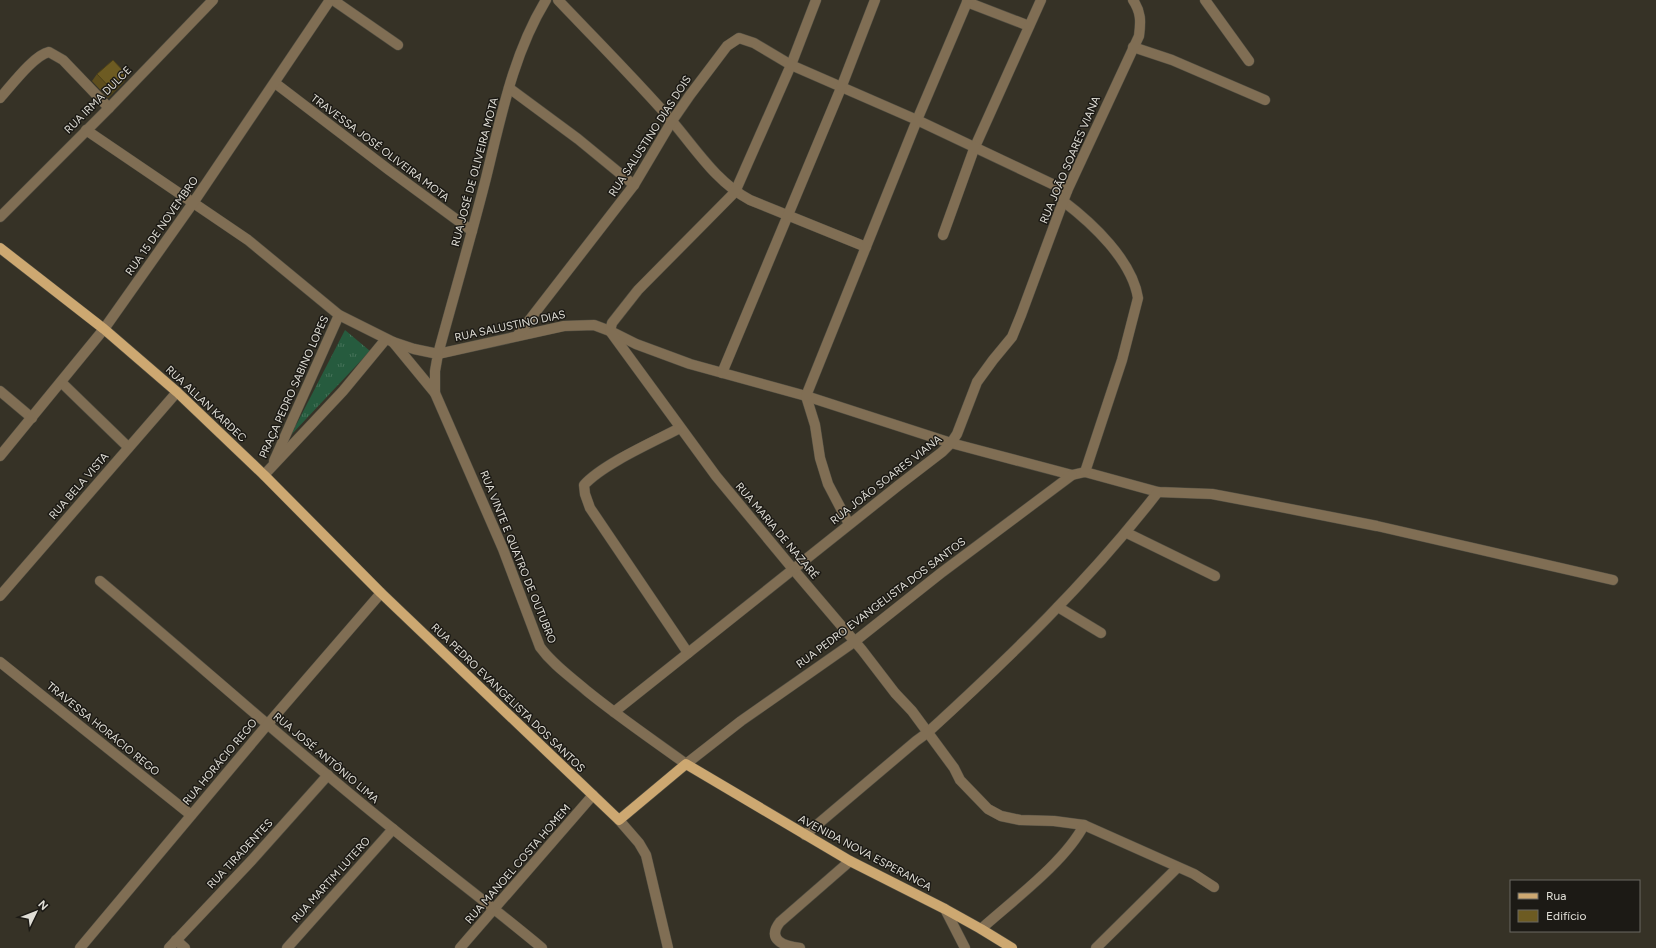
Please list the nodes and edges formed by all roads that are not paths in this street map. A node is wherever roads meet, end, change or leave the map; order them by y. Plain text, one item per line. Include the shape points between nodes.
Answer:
1 (213, 0) edge
2 (330, 0) edge
3 (333, 0) edge
4 (546, 0) edge
5 (558, 0) edge
6 (816, 0) edge
7 (875, 0) edge
8 (1041, 0) edge
9 (1133, 0) edge
10 (1205, 0) edge
11 (967, 1) edge
12 (1029, 26) junction
13 (398, 45) dead end
14 (1133, 47) junction
15 (1249, 61) dead end
16 (791, 65) junction
17 (275, 83) junction
18 (509, 88) junction
19 (840, 88) junction
20 (0, 98) edge
21 (1265, 100) dead end
22 (109, 108) junction
23 (917, 120) junction
24 (672, 121) junction
25 (86, 130) junction
26 (974, 149) junction
27 (634, 185) junction
28 (1067, 191) junction
29 (735, 192) junction
30 (1063, 201) junction
31 (194, 203) junction
32 (788, 215) junction
33 (0, 217) edge
34 (472, 231) junction
35 (943, 235) dead end
36 (866, 247) junction
37 (1, 250) edge
38 (339, 315) junction
39 (104, 329) junction
40 (610, 331) junction
41 (517, 336) junction
42 (390, 341) junction
43 (438, 354) junction
44 (722, 373) junction
45 (61, 382) junction
46 (0, 391) edge
47 (177, 392) junction
48 (435, 393) junction
49 (806, 396) junction
50 (32, 418) junction
51 (680, 428) junction
52 (951, 443) junction
53 (128, 447) junction
54 (0, 456) edge
55 (267, 472) junction
56 (1085, 472) junction
57 (1072, 474) junction
58 (1158, 492) junction
59 (849, 524) junction
60 (1127, 532) junction
61 (793, 570) junction
62 (1215, 576) dead end
63 (1613, 580) dead end
64 (100, 581) dead end
65 (381, 593) junction
66 (0, 596) edge
67 (1058, 607) junction
68 (1101, 633) dead end
69 (854, 642) junction
70 (688, 653) junction
71 (0, 662) edge
72 (614, 712) junction
73 (267, 725) junction
74 (927, 733) junction
75 (686, 764) junction
76 (328, 776) junction
77 (593, 795) junction
78 (191, 815) junction
79 (619, 820) junction
80 (1084, 825) junction
81 (393, 829) junction
82 (805, 835) junction
83 (850, 861) junction
84 (1177, 868) junction
85 (1214, 887) dead end
86 (495, 908) junction
87 (945, 910) junction
88 (981, 929) junction
89 (173, 944) edge
90 (80, 948) edge
91 (185, 948) edge
92 (287, 948) edge
93 (460, 948) edge
94 (542, 948) edge
95 (668, 948) edge
96 (800, 948) edge
97 (965, 948) edge
98 (1012, 948) edge
99 (1096, 948) edge

1 - 22 street, RUA IRMA DULCE
2 - 17 street, RUA 15 DE NOVEMBRO
3 - 13 street
4 - 18 street, RUA JOSÉ DE OLIVEIRA MOTA via 523,47
5 - 24 street
6 - 16 street
7 - 19 street
8 - 12 street
9 - 14 street, RUA JOÃO SOARES VIANA via 1139,9 1141,22 1139,36
10 - 15 street
11 - 12 street
11 - 23 street
12 - 26 street
14 - 21 street via 1172,60
14 - 28 street, RUA JOÃO SOARES VIANA
16 - 19 street, RUA SALUSTINO DIAS DOIS
16 - 24 street, RUA SALUSTINO DIAS DOIS via 745,39 732,41
16 - 29 street
17 - 31 street, RUA 15 DE NOVEMBRO
17 - 34 street, TRAVESSA JOSÉ OLIVEIRA MOTA
18 - 27 street via 578,139
18 - 34 street, RUA JOSÉ DE OLIVEIRA MOTA
19 - 23 street, RUA SALUSTINO DIAS DOIS
19 - 32 street
20 - 22 street via 36,59 49,52 63,60
22 - 25 street, RUA IRMA DULCE
23 - 26 street, RUA SALUSTINO DIAS DOIS
23 - 36 street
24 - 27 street, RUA SALUSTINO DIAS DOIS
24 - 29 street via 717,175
25 - 31 street, RUA VINTE E QUATRO DE OUTUBRO
25 - 33 street, RUA IRMA DULCE
26 - 28 street, RUA SALUSTINO DIAS DOIS
26 - 35 street
27 - 41 street, RUA SALUSTINO DIAS DOIS
28 - 30 street, RUA JOÃO SOARES VIANA
29 - 32 street
29 - 40 street via 638,290 612,323
30 - 52 street, RUA JOÃO SOARES VIANA via 1022,316 1012,337 977,382
30 - 56 street via 1108,242 1128,271 1138,298 1122,360
31 - 38 street, RUA VINTE E QUATRO DE OUTUBRO via 248,240
31 - 39 street, RUA 15 DE NOVEMBRO
32 - 36 street
32 - 44 street
34 - 43 street, RUA JOSÉ DE OLIVEIRA MOTA
36 - 49 street
37 - 39 main road, RUA ALLAN KARDEC
38 - 42 street, RUA VINTE E QUATRO DE OUTUBRO
38 - 55 street, PRAÇA PEDRO SABINO LOPES
39 - 45 street, RUA 15 DE NOVEMBRO
39 - 47 main road, RUA ALLAN KARDEC
40 - 41 street, RUA SALUSTINO DIAS via 582,324
40 - 44 street, RUA SALUSTINO DIAS via 656,352
40 - 51 street, RUA MARIA DE NAZARÉ
41 - 43 street, RUA SALUSTINO DIAS
42 - 43 street, RUA VINTE E QUATRO DE OUTUBRO
42 - 48 street, RUA VINTE E QUATRO DE OUTUBRO
42 - 55 street
43 - 48 street, RUA VINTE E QUATRO DE OUTUBRO
44 - 49 street, RUA SALUSTINO DIAS
45 - 50 street, RUA 15 DE NOVEMBRO
45 - 53 street
46 - 50 street
47 - 53 street, RUA BELA VISTA
47 - 55 main road, RUA ALLAN KARDEC
48 - 72 street, RUA VINTE E QUATRO DE OUTUBRO via 503,548 540,647 559,668
49 - 52 street, RUA SALUSTINO DIAS
49 - 59 street via 816,425 820,458 828,484
50 - 54 street, RUA 15 DE NOVEMBRO
51 - 61 street, RUA MARIA DE NAZARÉ
51 - 70 street via 614,463 584,485 590,508
52 - 57 street, RUA SALUSTINO DIAS
52 - 59 street, RUA JOÃO SOARES VIANA
53 - 66 street, RUA BELA VISTA
55 - 65 main road, RUA ALLAN KARDEC
56 - 57 street
56 - 58 street
57 - 69 street, RUA PEDRO EVANGELISTA DOS SANTOS
58 - 60 street
58 - 63 street via 1212,494 1273,505
59 - 61 street, RUA JOÃO SOARES VIANA
60 - 62 street
60 - 67 street
61 - 69 street, RUA MARIA DE NAZARÉ
61 - 70 street, RUA JOÃO SOARES VIANA
64 - 73 street, RUA JOSÉ ANTÔNIO LIMA
65 - 73 street, RUA HORÁCIO REGO
65 - 77 main road, RUA PEDRO EVANGELISTA DOS SANTOS
67 - 68 street
67 - 74 street via 994,672
69 - 74 street, RUA MARIA DE NAZARÉ via 912,711
69 - 75 street, RUA PEDRO EVANGELISTA DOS SANTOS via 741,721
70 - 72 street, RUA JOÃO SOARES VIANA
71 - 78 street, TRAVESSA HORÁCIO REGO
72 - 75 street, RUA VINTE E QUATRO DE OUTUBRO
73 - 76 street, RUA JOSÉ ANTÔNIO LIMA
73 - 78 street, RUA HORÁCIO REGO
74 - 80 street, RUA MARIA DE NAZARÉ via 960,780 988,809 1001,816 1020,820
74 - 82 street
75 - 79 main road
75 - 82 main road, AVENIDA NOVA ESPERANCA
76 - 81 street, RUA JOSÉ ANTÔNIO LIMA
76 - 89 street, RUA TIRADENTES
77 - 79 main road, RUA PEDRO EVANGELISTA DOS SANTOS
77 - 86 street, RUA MANOEL COSTA HOMEM
78 - 90 street, RUA HORÁCIO REGO
79 - 95 street via 639,842 646,855
80 - 84 street, RUA MARIA DE NAZARÉ
80 - 88 street via 1080,834 1045,872
81 - 86 street, RUA JOSÉ ANTÔNIO LIMA
81 - 92 street, RUA MARTIM LUTERO
82 - 83 main road, AVENIDA NOVA ESPERANCA
83 - 87 main road, AVENIDA NOVA ESPERANCA
83 - 96 street via 775,928 777,940
84 - 85 street, RUA MARIA DE NAZARÉ via 1194,874
84 - 99 street
86 - 93 street, RUA MANOEL COSTA HOMEM
86 - 94 street, RUA JOSÉ ANTÔNIO LIMA
87 - 88 main road, AVENIDA NOVA ESPERANCA
87 - 97 street
88 - 98 main road, AVENIDA NOVA ESPERANCA
89 - 91 street

